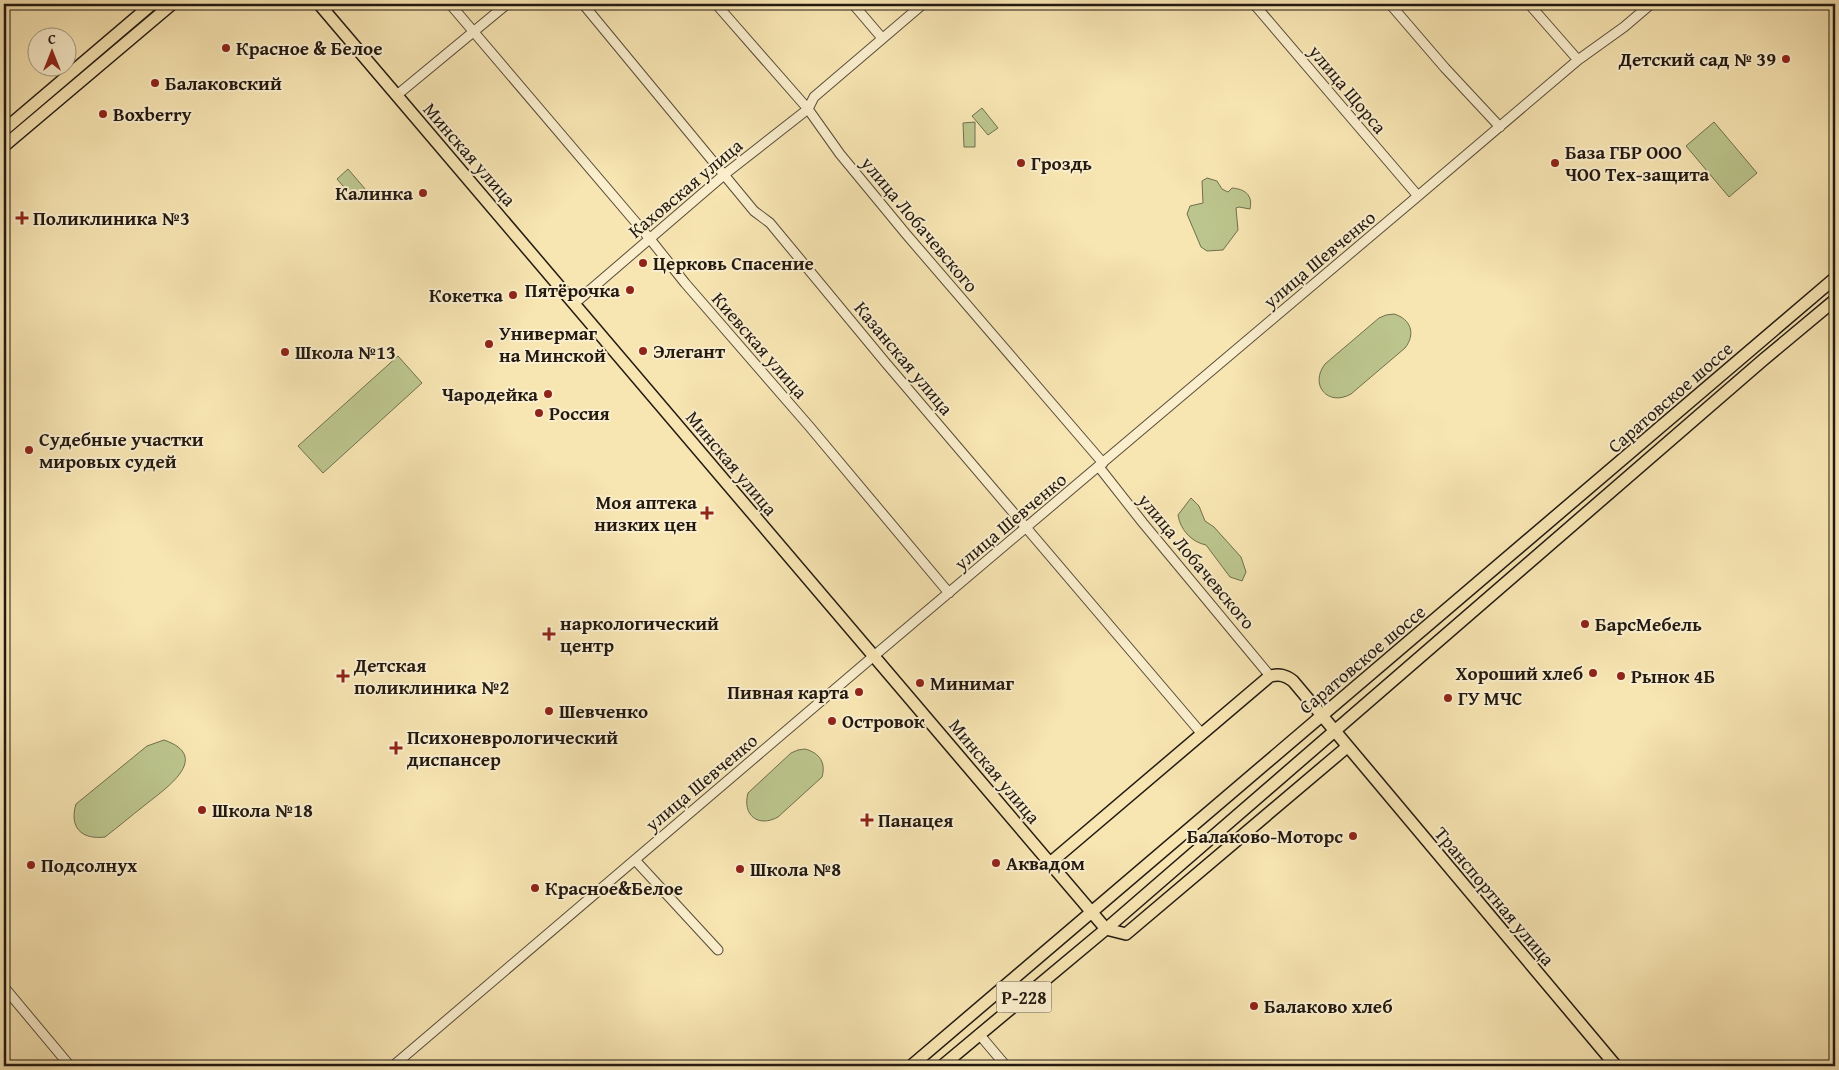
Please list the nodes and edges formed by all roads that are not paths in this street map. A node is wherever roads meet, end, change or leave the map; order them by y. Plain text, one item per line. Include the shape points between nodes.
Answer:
1 (152, 4) edge
2 (172, 4) edge
3 (319, 4) edge
4 (450, 4) edge
5 (507, 4) edge
6 (583, 4) edge
7 (716, 4) edge
8 (853, 4) edge
9 (923, 4) edge
10 (1254, 4) edge
11 (1390, 4) edge
12 (1530, 4) edge
13 (1651, 4) edge
14 (474, 32) junction
15 (882, 38) junction
16 (1578, 60) junction
17 (397, 95) junction
18 (814, 97) junction
19 (799, 99) junction
20 (808, 109) junction
21 (1500, 127) junction
22 (4, 130) edge
23 (4, 146) edge
24 (725, 174) junction
25 (1418, 196) junction
26 (650, 239) junction
27 (1835, 278) edge
28 (1835, 300) edge
29 (575, 303) junction
30 (1101, 465) junction
31 (1026, 528) junction
32 (949, 593) junction
33 (874, 655) junction
34 (1270, 676) junction
35 (1321, 717) junction
36 (1334, 732) junction
37 (1202, 734) junction
38 (1347, 747) junction
39 (635, 860) junction
40 (1050, 863) junction
41 (1092, 912) junction
42 (1106, 929) junction
43 (718, 950) dead end
44 (4, 988) edge
45 (979, 1034) junction
46 (70, 1066) edge
47 (393, 1066) edge
48 (911, 1066) edge
49 (942, 1066) edge
50 (1006, 1066) edge
51 (1616, 1066) edge

1 - 22 main road
2 - 23 main road
3 - 17 main road, Минская улица
4 - 14 street, Киевская улица
5 - 14 street
6 - 24 street, Казанская улица
7 - 19 street, улица Лобачевского
8 - 15 street
9 - 15 street, Каховская улица
10 - 25 street, улица Щорса
11 - 21 street
12 - 16 street
13 - 16 street, улица Шевченко
14 - 17 street
14 - 26 street, Киевская улица
15 - 18 street, Каховская улица
16 - 21 street, улица Шевченко
17 - 29 main road, Минская улица
18 - 19 street
18 - 20 street, Каховская улица
19 - 20 street, улица Лобачевского
20 - 24 street, Каховская улица
20 - 30 street, улица Лобачевского via 840,154
21 - 25 street, улица Шевченко
24 - 26 street, Каховская улица
24 - 31 street, Казанская улица via 754,211 770,223
25 - 30 street, улица Шевченко
26 - 29 street, Каховская улица
26 - 32 street, Киевская улица
27 - 35 main road, Саратовское шоссе
28 - 36 main road, Саратовское шоссе
29 - 33 main road, Минская улица
30 - 31 street, улица Шевченко
30 - 34 street, улица Лобачевского via 1143,523
31 - 32 street, улица Шевченко
31 - 37 street, Казанская улица
32 - 33 street, улица Шевченко
33 - 39 street, улица Шевченко
33 - 40 main road, Минская улица
34 - 35 main road, Транспортная улица via 1278,674 1293,681
34 - 37 main road
35 - 36 main road, Транспортная улица
35 - 41 main road, Саратовское шоссе
36 - 38 main road, Транспортная улица
36 - 42 main road, Саратовское шоссе
37 - 40 main road
38 - 42 main road via 1126,934
38 - 51 main road, Транспортная улица
39 - 43 street
39 - 47 street, улица Шевченко
40 - 41 main road, Минская улица
41 - 42 main road, Минская улица
41 - 48 main road, Саратовское шоссе
42 - 45 main road, Саратовское шоссе / Р-228
44 - 46 street
45 - 49 main road, Саратовское шоссе / Р-228
45 - 50 street

